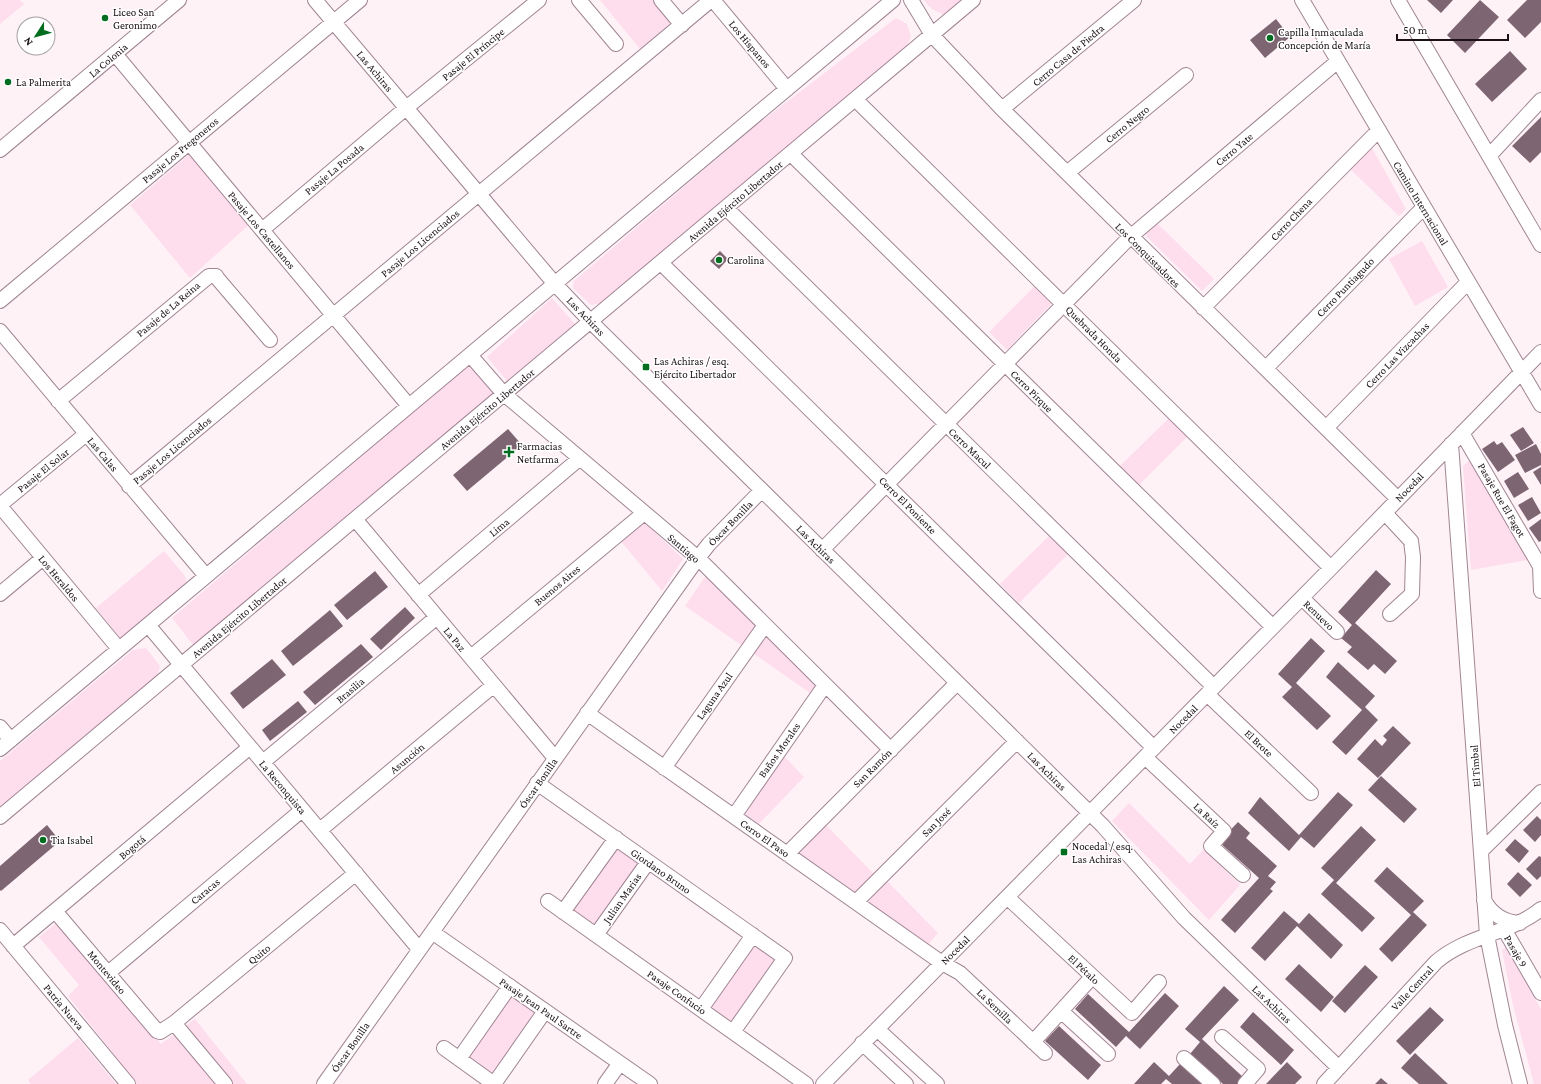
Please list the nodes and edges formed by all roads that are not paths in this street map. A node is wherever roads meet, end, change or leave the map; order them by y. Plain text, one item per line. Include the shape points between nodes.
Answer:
1 (179, 0) edge
2 (315, 0) edge
3 (360, 0) edge
4 (539, 0) edge
5 (579, 0) edge
6 (661, 0) edge
7 (712, 0) edge
8 (893, 0) edge
9 (911, 0) edge
10 (973, 0) edge
11 (1134, 0) edge
12 (1302, 0) edge
13 (1398, 0) edge
14 (334, 22) junction
15 (682, 25) junction
16 (932, 35) junction
17 (616, 44) dead end
18 (114, 54) junction
19 (1338, 61) junction
20 (1186, 75) dead end
21 (787, 89) junction
22 (856, 100) junction
23 (1541, 100) edge
24 (406, 108) junction
25 (1002, 110) junction
26 (1379, 130) junction
27 (189, 143) junction
28 (0, 150) edge
29 (791, 154) junction
30 (1489, 156) junction
31 (1067, 173) junction
32 (479, 194) junction
33 (1424, 207) junction
34 (726, 208) junction
35 (262, 230) junction
36 (1130, 237) junction
37 (1541, 245) edge
38 (662, 263) junction
39 (1468, 282) junction
40 (555, 284) junction
41 (0, 300) edge
42 (1063, 304) junction
43 (1204, 308) junction
44 (333, 315) junction
45 (591, 322) junction
46 (0, 331) edge
47 (270, 340) dead end
48 (1541, 352) edge
49 (470, 355) junction
50 (1005, 364) junction
51 (1266, 368) junction
52 (1521, 372) junction
53 (504, 394) junction
54 (58, 401) junction
55 (1541, 405) edge
56 (409, 406) junction
57 (946, 424) junction
58 (1326, 428) junction
59 (1462, 433) junction
60 (86, 434) junction
61 (1451, 444) junction
62 (579, 459) junction
63 (887, 485) junction
64 (130, 486) junction
65 (762, 490) junction
66 (1398, 499) junction
67 (0, 506) edge
68 (644, 513) junction
69 (1385, 513) junction
70 (355, 519) junction
71 (822, 550) junction
72 (43, 558) junction
73 (698, 558) junction
74 (1540, 567) edge
75 (1331, 568) junction
76 (206, 576) junction
77 (1541, 591) edge
78 (0, 594) edge
79 (418, 595) junction
80 (1302, 598) junction
81 (1390, 614) dead end
82 (437, 617) junction
83 (148, 625) junction
84 (765, 625) junction
85 (1272, 627) junction
86 (1337, 632) dead end
87 (119, 649) junction
88 (471, 657) junction
89 (181, 665) junction
90 (957, 683) junction
91 (494, 685) junction
92 (825, 685) junction
93 (1210, 691) junction
94 (587, 713) junction
95 (0, 727) edge
96 (1017, 742) junction
97 (5, 744) edge
98 (250, 747) junction
99 (891, 750) junction
100 (1149, 753) junction
101 (555, 758) junction
102 (262, 762) junction
103 (664, 768) junction
104 (537, 783) junction
105 (1541, 792) edge
106 (1311, 793) dead end
107 (302, 810) junction
108 (1090, 813) junction
109 (734, 816) junction
110 (0, 817) edge
111 (320, 830) junction
112 (616, 838) junction
113 (1481, 851) junction
114 (787, 854) junction
115 (648, 862) junction
116 (356, 874) junction
117 (1243, 875) dead end
118 (1007, 897) junction
119 (1484, 900) junction
120 (548, 901) dead end
121 (856, 902) junction
122 (1541, 909) edge
123 (55, 911) junction
124 (563, 912) junction
125 (1520, 923) junction
126 (1504, 929) junction
127 (0, 930) edge
128 (432, 932) junction
129 (596, 935) junction
130 (753, 935) junction
131 (1487, 935) junction
132 (13, 946) junction
133 (420, 949) junction
134 (942, 962) junction
135 (108, 973) junction
136 (1092, 977) junction
137 (1159, 982) dead end
138 (510, 986) junction
139 (1541, 993) edge
140 (701, 1009) junction
141 (545, 1011) junction
142 (1061, 1011) junction
143 (174, 1023) junction
144 (877, 1029) junction
145 (160, 1032) joint
146 (733, 1032) junction
147 (1222, 1037) dead end
148 (1033, 1042) junction
149 (862, 1043) junction
150 (444, 1048) dead end
151 (1045, 1053) dead end
152 (1108, 1054) dead end
153 (1184, 1058) dead end
154 (459, 1059) junction
155 (620, 1063) junction
156 (1339, 1068) junction
157 (128, 1084) edge
158 (225, 1084) edge
159 (325, 1084) edge
160 (494, 1084) edge
161 (605, 1084) edge
162 (650, 1084) edge
163 (806, 1084) edge
164 (823, 1084) edge
165 (906, 1084) edge
166 (937, 1084) edge
167 (1213, 1084) edge
168 (1245, 1084) edge
169 (1324, 1084) edge
170 (1520, 1084) edge

1 - 18 street, La Colonia
2 - 14 street, Las Achiras
3 - 14 street, Pasaje Los Pregoneros
4 - 24 street, Pasaje El Príncipe
5 - 17 street
6 - 15 street
7 - 15 street, Pasaje Los Licenciados
7 - 21 street, Los Hispanos
8 - 21 street
9 - 16 street, Los Conquistadores
10 - 16 street, Avenida Ejército Libertador
11 - 25 street, Cerro Casa de Piedra
12 - 19 street, Camino Internacional
13 - 30 street
14 - 24 street, Las Achiras
14 - 27 street, Pasaje Los Pregoneros
15 - 32 street, Pasaje Los Licenciados
16 - 22 street, Avenida Ejército Libertador
16 - 25 street, Los Conquistadores
18 - 27 street, Pasaje Los Castellanos
18 - 28 street, La Colonia
19 - 26 street, Camino Internacional
19 - 36 street, Cerro Yate
20 - 31 street, Cerro Negro
21 - 40 street
22 - 29 street, Avenida Ejército Libertador
22 - 42 street, Quebrada Honda
23 - 30 street
24 - 32 street, Las Achiras
24 - 35 street, Pasaje La Posada
25 - 31 street, Los Conquistadores
26 - 33 street, Camino Internacional
26 - 43 street, Cerro Chena
27 - 35 street, Pasaje Los Castellanos
27 - 41 street, Pasaje Los Pregoneros
29 - 34 street, Avenida Ejército Libertador
29 - 50 street, Cerro Pirque
30 - 37 street
31 - 36 street, Los Conquistadores
32 - 40 street, Las Achiras
32 - 44 street, Pasaje Los Licenciados
33 - 39 street, Camino Internacional
33 - 51 street, Cerro Puntiagudo
34 - 38 street, Avenida Ejército Libertador
34 - 57 street, Cerro Macul
35 - 44 street, Pasaje Los Castellanos
36 - 42 street, Cerro Yate
36 - 43 street, Los Conquistadores
38 - 45 street, Avenida Ejército Libertador
38 - 63 street, Cerro El Poniente
39 - 52 street, Camino Internacional
39 - 58 street, Cerro Las Vizcachas
40 - 45 street, Las Achiras
40 - 49 street
42 - 50 street, Cerro Yate
42 - 75 street, Quebrada Honda
43 - 51 street, Los Conquistadores
44 - 56 street, Pasaje Los Castellanos
44 - 64 street, Pasaje Los Licenciados
45 - 53 street, Avenida Ejército Libertador
45 - 65 street, Las Achiras
46 - 54 street, Las Calas
47 - 54 street, Pasaje de La Reina via 216,276 209,276
48 - 52 street, Nocedal
49 - 53 street, Santiago
49 - 56 street
50 - 57 street, Cerro Yate
50 - 85 street, Cerro Pirque
51 - 58 street, Los Conquistadores
52 - 55 street, Camino Internacional
52 - 59 street, Nocedal
53 - 62 street, Santiago
53 - 70 street, Avenida Ejército Libertador
54 - 60 street, Las Calas
56 - 76 street
57 - 63 street, Cerro Yate
57 - 93 street, Cerro Macul
58 - 66 street, Los Conquistadores
59 - 61 street, Nocedal
59 - 74 street, Pasaje Rue El Fagot
60 - 64 street, Las Calas
60 - 67 street, Pasaje El Solar
61 - 66 street, Nocedal
61 - 113 street, El Timbal
62 - 68 street, Santiago
62 - 79 street, Lima
63 - 71 street, Cerro Yate
63 - 100 street, Cerro El Poniente
64 - 76 street, Las Calas
65 - 71 street, Las Achiras
65 - 73 street, Óscar Bonilla via 712,540
66 - 69 street, Nocedal
67 - 72 street, Los Heraldos
68 - 73 street, Santiago
68 - 88 street, Buenos Aires
69 - 75 street, Nocedal
69 - 81 street via 1411,541 1413,556 1412,594
70 - 79 street, La Paz
70 - 89 street, Avenida Ejército Libertador
71 - 90 street, Las Achiras
72 - 78 street
72 - 87 street, Los Heraldos
73 - 84 street, Santiago
73 - 94 street, Óscar Bonilla
74 - 77 street
75 - 80 street, Nocedal
76 - 83 street
79 - 82 street, La Paz
80 - 85 street, Nocedal
80 - 86 street, Renuevo
82 - 88 street, La Paz
82 - 102 street, Brasilia
83 - 87 street
83 - 89 street, La Reconquista
84 - 92 street, Santiago
84 - 103 street, Laguna Azul
85 - 93 street, Nocedal
87 - 97 street
88 - 91 street, La Paz
89 - 98 street, La Reconquista
89 - 110 street, Avenida Ejército Libertador
90 - 96 street, Las Achiras
90 - 99 street, San Ramón
91 - 101 street, La Paz
91 - 111 street, Asunción
92 - 99 street, Santiago
92 - 109 street, Baños Morales
93 - 100 street, Nocedal
93 - 106 street, El Brote
94 - 101 street, Óscar Bonilla
94 - 103 street, Cerro El Paso
95 - 97 street
96 - 108 street, Las Achiras
96 - 121 street, San José
98 - 102 street, La Reconquista
98 - 123 street, Bogotá
99 - 114 street, San Ramón
100 - 108 street, Nocedal
100 - 117 street, La Raíz via 1224,831 1211,846
101 - 104 street, Óscar Bonilla
102 - 107 street, La Reconquista
103 - 109 street, Cerro El Paso
104 - 112 street, Giordano Bruno
104 - 128 street, Óscar Bonilla
105 - 113 street
107 - 111 street, La Reconquista
107 - 135 street, Caracas
108 - 118 street, Nocedal
108 - 156 street, Las Achiras via 1184,918
109 - 114 street, Cerro El Paso
111 - 116 street, La Reconquista
112 - 115 street, Giordano Bruno
112 - 124 street
113 - 119 street, El Timbal
114 - 121 street, Cerro El Paso
115 - 129 street, Julian Marias
115 - 130 street, Giordano Bruno
116 - 133 street, La Reconquista
116 - 143 street, Quito
118 - 134 street, Nocedal
118 - 136 street, El Pétalo
119 - 125 street via 1499,917
119 - 131 street, El Timbal
120 - 124 street, Pasaje Confucio
121 - 134 street, Cerro El Paso
122 - 125 street, Valle Central
123 - 132 street, Bogotá
123 - 135 street, Montevideo
124 - 129 street, Pasaje Confucio
125 - 126 street, Valle Central
126 - 131 street, Valle Central
126 - 139 street, Pasaje 9
127 - 132 street, Patria Nueva
128 - 133 street, Óscar Bonilla
128 - 138 street, Pasaje Jean Paul Sartre
129 - 140 street, Pasaje Confucio
130 - 140 street
130 - 146 street, Giordano Bruno via 785,958
131 - 156 street, Valle Central via 1457,947 1436,962
131 - 170 street, El Timbal via 1503,1017
132 - 157 street, Patria Nueva
133 - 159 street, Óscar Bonilla
134 - 144 street, Nocedal
134 - 148 street, La Semilla via 960,973
135 - 145 street, Montevideo
136 - 137 street, El Pétalo via 1132,1013
136 - 142 street
138 - 141 street, Pasaje Jean Paul Sartre
138 - 154 street
140 - 146 street, Pasaje Confucio
141 - 155 street, Pasaje Jean Paul Sartre
141 - 160 street
142 - 148 street
142 - 152 street
143 - 145 street, Quito
143 - 158 street
144 - 149 street, Nocedal
144 - 166 street
146 - 163 street, Pasaje Confucio
147 - 168 street via 1258,1069
148 - 151 street, La Semilla
149 - 164 street, Nocedal
149 - 165 street
150 - 154 street
153 - 167 street
154 - 160 street
155 - 161 street
155 - 162 street, Pasaje Jean Paul Sartre
156 - 169 street, Valle Central

